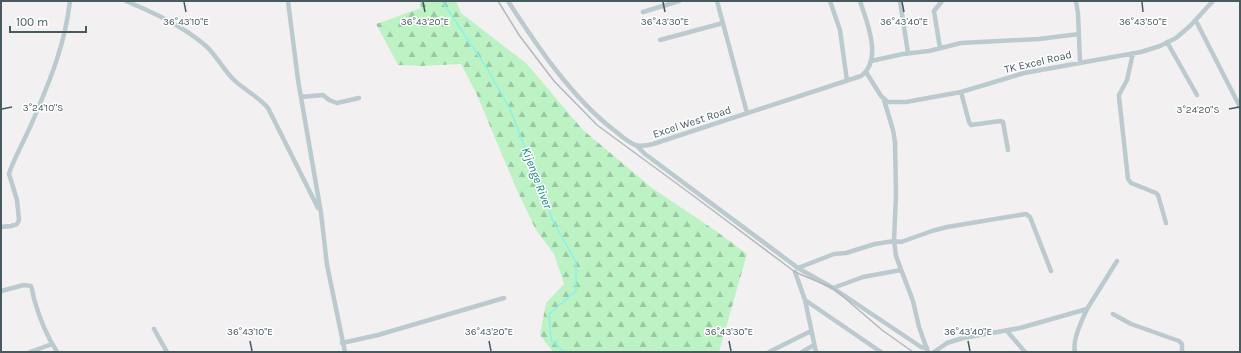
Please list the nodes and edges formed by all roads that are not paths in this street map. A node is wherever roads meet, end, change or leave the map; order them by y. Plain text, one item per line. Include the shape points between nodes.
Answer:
1 (70, 1) edge
2 (126, 1) edge
3 (288, 1) edge
4 (508, 1) edge
5 (679, 1) edge
6 (717, 1) edge
7 (830, 1) edge
8 (860, 1) edge
9 (900, 1) edge
10 (942, 1) edge
11 (1076, 1) edge
12 (1213, 1) edge
13 (643, 12) dead end
14 (1196, 20) junction
15 (723, 24) junction
16 (1079, 34) junction
17 (660, 40) dead end
18 (1167, 42) junction
19 (940, 48) junction
20 (908, 53) junction
21 (1133, 53) junction
22 (872, 61) junction
23 (1080, 62) junction
24 (866, 72) junction
25 (847, 81) junction
26 (961, 92) junction
27 (1197, 95) dead end
28 (301, 97) junction
29 (359, 98) dead end
30 (884, 100) junction
31 (1240, 107) edge
32 (746, 113) junction
33 (636, 145) junction
34 (1008, 150) dead end
35 (321, 214) junction
36 (1166, 223) dead end
37 (1, 227) edge
38 (894, 241) junction
39 (1117, 261) dead end
40 (797, 270) junction
41 (901, 270) junction
42 (1051, 271) dead end
43 (833, 288) junction
44 (1, 291) edge
45 (504, 298) dead end
46 (805, 300) junction
47 (1087, 309) junction
48 (1113, 314) dead end
49 (154, 329) dead end
50 (811, 331) junction
51 (1007, 331) junction
52 (342, 343) junction
53 (52, 344) junction
54 (814, 346) junction
55 (927, 350) edge
56 (30, 352) edge
57 (57, 352) edge
58 (167, 352) edge
59 (345, 352) edge
60 (769, 352) edge
61 (802, 352) edge
62 (816, 352) edge
63 (881, 352) edge
64 (934, 352) edge
65 (1026, 352) edge
66 (1074, 352) edge
67 (1182, 352) edge

1 - 37 street via 66,29 57,61 9,174 19,220 17,224
2 - 35 street via 188,32 207,47 232,78 268,108
3 - 28 street
4 - 33 street via 539,48 586,105
5 - 13 street
6 - 15 street
7 - 25 street via 840,30
8 - 22 street via 871,39
9 - 20 street
10 - 19 street via 934,11
11 - 16 street
12 - 14 street, TK Excel Road
14 - 18 street, TK Excel Road via 1176,38
14 - 31 street
15 - 17 street
15 - 32 street
16 - 19 street
16 - 23 street
18 - 21 street, TK Excel Road
18 - 27 street
19 - 20 street
20 - 22 street
21 - 23 street, TK Excel Road
21 - 36 street via 1119,97 1128,179 1131,183 1156,192
22 - 24 street
23 - 26 street, TK Excel Road via 1024,73
24 - 25 street, Excel West Road
24 - 30 street
25 - 32 street, Excel West Road
26 - 30 street, TK Excel Road via 906,102
26 - 34 street via 968,122 971,125 1003,122
28 - 29 street via 323,95 337,103
28 - 35 street
30 - 38 street via 895,142
32 - 33 street, Excel West Road via 653,144
33 - 40 street
35 - 52 street via 327,265
38 - 40 street via 834,254
38 - 41 street
38 - 42 street via 901,242 947,227 1026,214 1030,217
39 - 47 street
40 - 43 street
40 - 46 street
41 - 43 street via 863,277
41 - 55 street via 914,301
43 - 55 street
44 - 53 street via 31,286 34,301
45 - 52 street
46 - 50 street
46 - 63 street
47 - 51 street
47 - 66 street via 1078,331
48 - 67 street via 1132,324 1179,341 1182,344
49 - 58 street
50 - 54 street
50 - 60 street
51 - 64 street via 963,338 947,343
51 - 65 street
52 - 59 street
53 - 56 street
53 - 57 street
54 - 61 street
54 - 62 street

